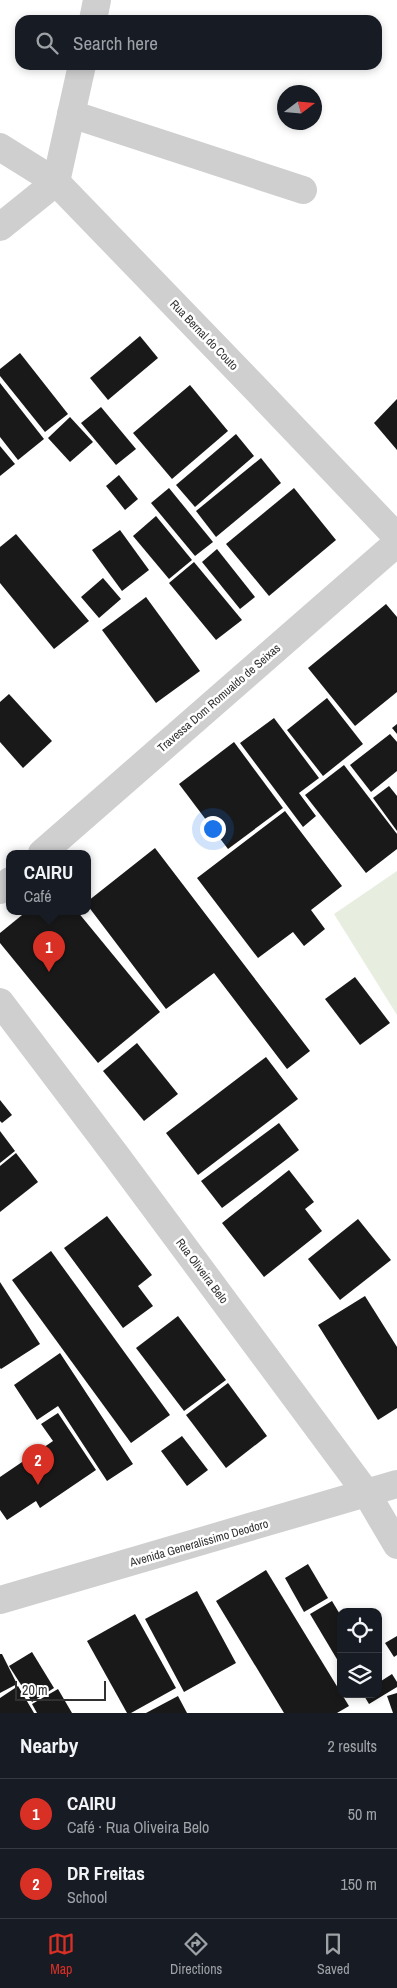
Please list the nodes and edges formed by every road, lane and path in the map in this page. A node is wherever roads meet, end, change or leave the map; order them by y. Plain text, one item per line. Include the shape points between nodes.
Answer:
1 (97, 0) edge
2 (94, 15) edge
3 (81, 70) edge
4 (71, 114) junction
5 (0, 146) edge
6 (56, 182) junction
7 (302, 190) dead end
8 (0, 227) edge
9 (397, 537) edge
10 (397, 543) edge
11 (45, 850) edge
12 (0, 1002) edge
13 (397, 1484) edge
14 (366, 1494) junction
15 (397, 1545) edge
16 (0, 1600) edge

1 - 2 street
3 - 4 street
4 - 6 street
4 - 7 street
5 - 6 street, Rua Bernal do Couto
6 - 8 street
6 - 9 street, Rua Bernal do Couto
10 - 11 street, Travessa Dom Romualdo de Seixas
12 - 14 street, Rua Oliveira Belo
13 - 14 street, Avenida Generalíssimo Deodoro
14 - 15 street, Rua Oliveira Belo
14 - 16 street, Avenida Generalíssimo Deodoro

